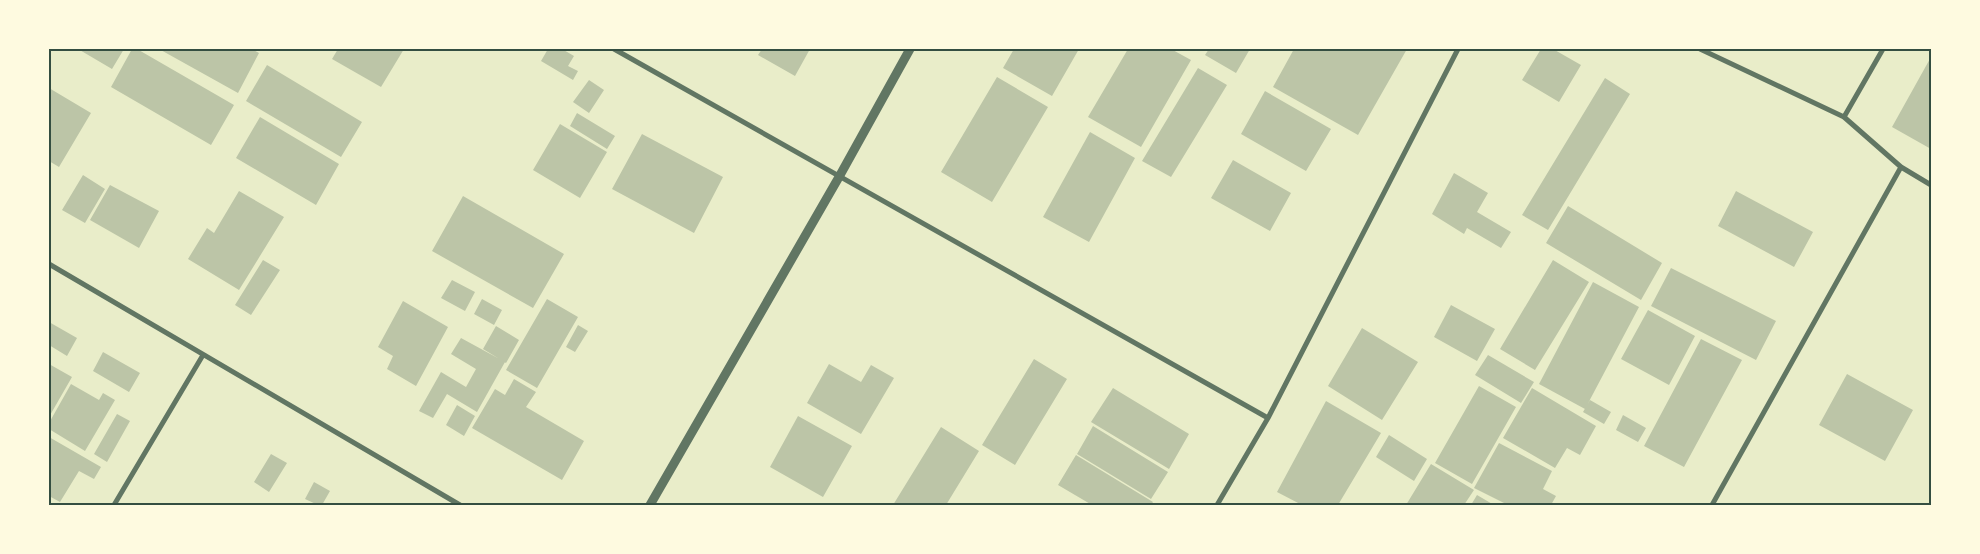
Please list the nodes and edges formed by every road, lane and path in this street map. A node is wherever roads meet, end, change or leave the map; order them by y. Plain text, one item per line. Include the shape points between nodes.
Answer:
1 (614, 49) edge
2 (910, 49) edge
3 (1458, 49) edge
4 (1700, 49) edge
5 (1883, 49) edge
6 (1844, 117) junction
7 (1901, 167) junction
8 (839, 177) junction
9 (1931, 185) edge
10 (49, 264) edge
11 (203, 355) junction
12 (1268, 418) junction
13 (114, 505) edge
14 (460, 505) edge
15 (650, 505) edge
16 (1217, 505) edge
17 (1712, 505) edge

1 - 8 street
2 - 8 street
3 - 12 street
4 - 6 street
5 - 6 street
6 - 7 street
7 - 9 street
7 - 17 street
8 - 12 street
8 - 15 street
10 - 11 street
11 - 13 street
11 - 14 street
12 - 16 street

